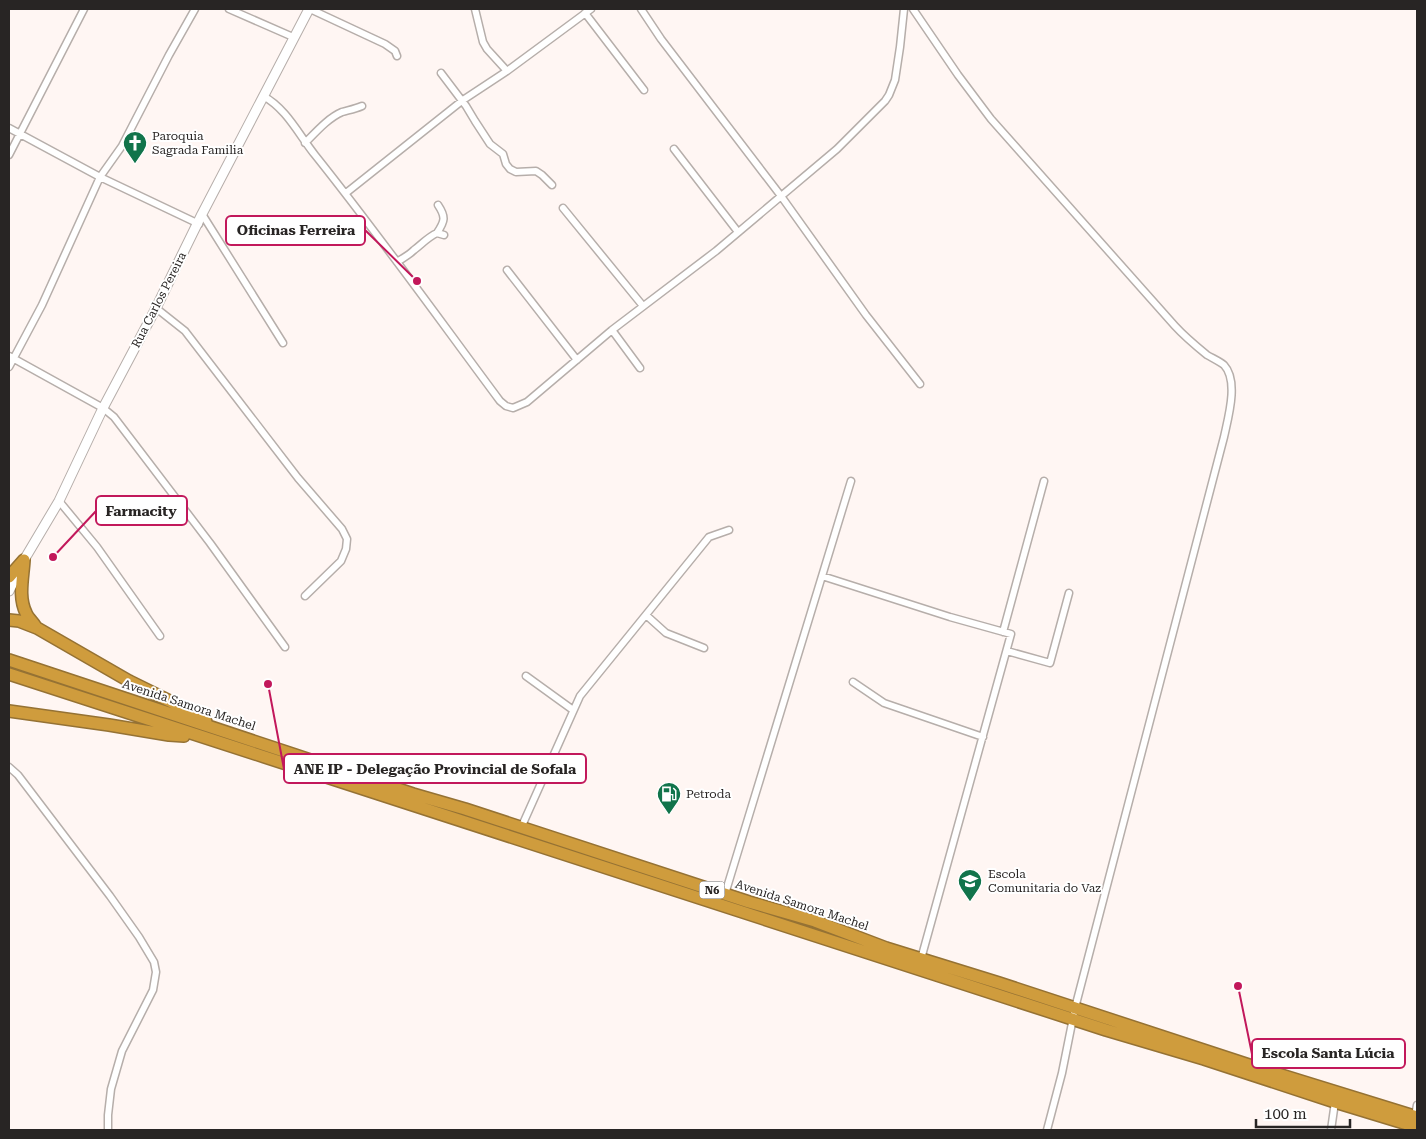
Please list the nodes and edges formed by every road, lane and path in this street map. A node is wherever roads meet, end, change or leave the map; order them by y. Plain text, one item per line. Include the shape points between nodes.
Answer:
1 (84, 9) edge
2 (196, 9) edge
3 (229, 9) edge
4 (309, 9) edge
5 (475, 9) edge
6 (641, 9) edge
7 (904, 9) edge
8 (913, 9) edge
9 (588, 11) edge
10 (293, 37) junction
11 (396, 56) dead end
12 (507, 71) junction
13 (441, 73) dead end
14 (644, 90) dead end
15 (263, 96) junction
16 (463, 100) junction
17 (362, 106) dead end
18 (9, 128) edge
19 (19, 134) junction
20 (305, 143) junction
21 (674, 149) dead end
22 (9, 155) edge
23 (100, 177) junction
24 (552, 185) dead end
25 (346, 193) junction
26 (781, 196) junction
27 (438, 205) dead end
28 (563, 208) dead end
29 (202, 214) junction
30 (198, 224) junction
31 (738, 232) junction
32 (397, 262) junction
33 (507, 270) dead end
34 (642, 306) junction
35 (156, 308) junction
36 (612, 330) junction
37 (283, 343) dead end
38 (11, 357) edge
39 (577, 360) junction
40 (9, 367) edge
41 (640, 368) dead end
42 (920, 384) dead end
43 (103, 408) junction
44 (851, 481) dead end
45 (1044, 481) dead end
46 (59, 501) junction
47 (729, 530) dead end
48 (24, 560) junction
49 (9, 576) edge
50 (822, 576) junction
51 (9, 591) edge
52 (1069, 594) dead end
53 (305, 596) dead end
54 (646, 615) junction
55 (9, 620) edge
56 (37, 628) junction
57 (1003, 632) junction
58 (160, 636) dead end
59 (285, 646) dead end
60 (704, 648) dead end
61 (1007, 651) junction
62 (9, 660) edge
63 (9, 674) edge
64 (526, 676) dead end
65 (853, 682) dead end
66 (573, 710) junction
67 (9, 711) edge
68 (216, 728) junction
69 (201, 737) junction
70 (983, 737) junction
71 (9, 767) edge
72 (521, 828) junction
73 (725, 894) junction
74 (921, 959) junction
75 (1074, 1013) junction
76 (1335, 1102) junction
77 (1417, 1116) edge
78 (108, 1130) edge
79 (1047, 1130) edge
80 (1331, 1130) edge

1 - 19 street
2 - 23 street via 168,55 122,146
3 - 10 street
4 - 10 main road, Rua Carlos Pereira
4 - 11 street via 385,44 395,51
5 - 12 street via 483,42
6 - 26 street
7 - 26 street via 900,47 888,98 837,149
8 - 75 street via 974,97 1031,165 1179,330 1223,364 1231,380 1224,437
9 - 12 street
9 - 14 street
10 - 15 main road, Rua Carlos Pereira
12 - 16 street
13 - 16 street
15 - 20 street via 280,108
15 - 29 main road, Rua Carlos Pereira
16 - 24 street via 490,144 503,154 510,169 516,172 536,171
16 - 25 street
17 - 20 street via 334,117
18 - 19 street
19 - 22 street
19 - 23 street
20 - 25 street
21 - 31 street
23 - 30 street
23 - 38 street via 42,305
25 - 32 street
26 - 31 street
26 - 42 street
27 - 32 street via 444,214 440,234 424,240
28 - 34 street
29 - 30 main road, Rua Carlos Pereira
29 - 37 street
30 - 35 main road, Rua Carlos Pereira
31 - 34 street
32 - 39 street via 506,406 513,408 527,402
33 - 39 street
34 - 36 street
35 - 43 main road, Rua Carlos Pereira
35 - 53 street via 185,331 298,478 342,529 347,539 341,561
36 - 39 street
36 - 41 street
38 - 40 street
38 - 43 street
43 - 46 main road, Rua Carlos Pereira
43 - 59 street via 119,421
44 - 50 street
45 - 57 street
46 - 48 main road, Rua Carlos Pereira
46 - 58 street via 97,547
47 - 54 street via 709,538
48 - 49 highway
48 - 51 main road, Rua Carlos Pereira
48 - 56 highway via 22,602 26,614
50 - 57 street
50 - 73 street
52 - 61 street via 1050,663
54 - 60 street via 666,632
54 - 66 street via 580,696
55 - 56 highway
56 - 68 highway
57 - 61 street via 1011,634
61 - 70 street
62 - 68 highway, Avenida Samora Machel / N6
63 - 69 highway, Avenida Samora Machel / N6
64 - 66 street
65 - 70 street via 884,703
66 - 72 street
67 - 69 highway
68 - 72 highway, Avenida Samora Machel / N6
69 - 75 highway, Avenida Samora Machel / N6
70 - 74 street
71 - 78 street via 110,896 154,962 153,990 122,1051 111,1089
72 - 73 highway, Avenida Samora Machel / N6
73 - 74 highway, Avenida Samora Machel / N6 via 815,921
74 - 75 highway, Avenida Samora Machel / N6
75 - 76 highway, Avenida Samora Machel / N6 via 1140,1041
75 - 77 highway, Avenida Samora Machel / N6
75 - 79 street
76 - 77 highway, Avenida Samora Machel / N6
76 - 80 street

